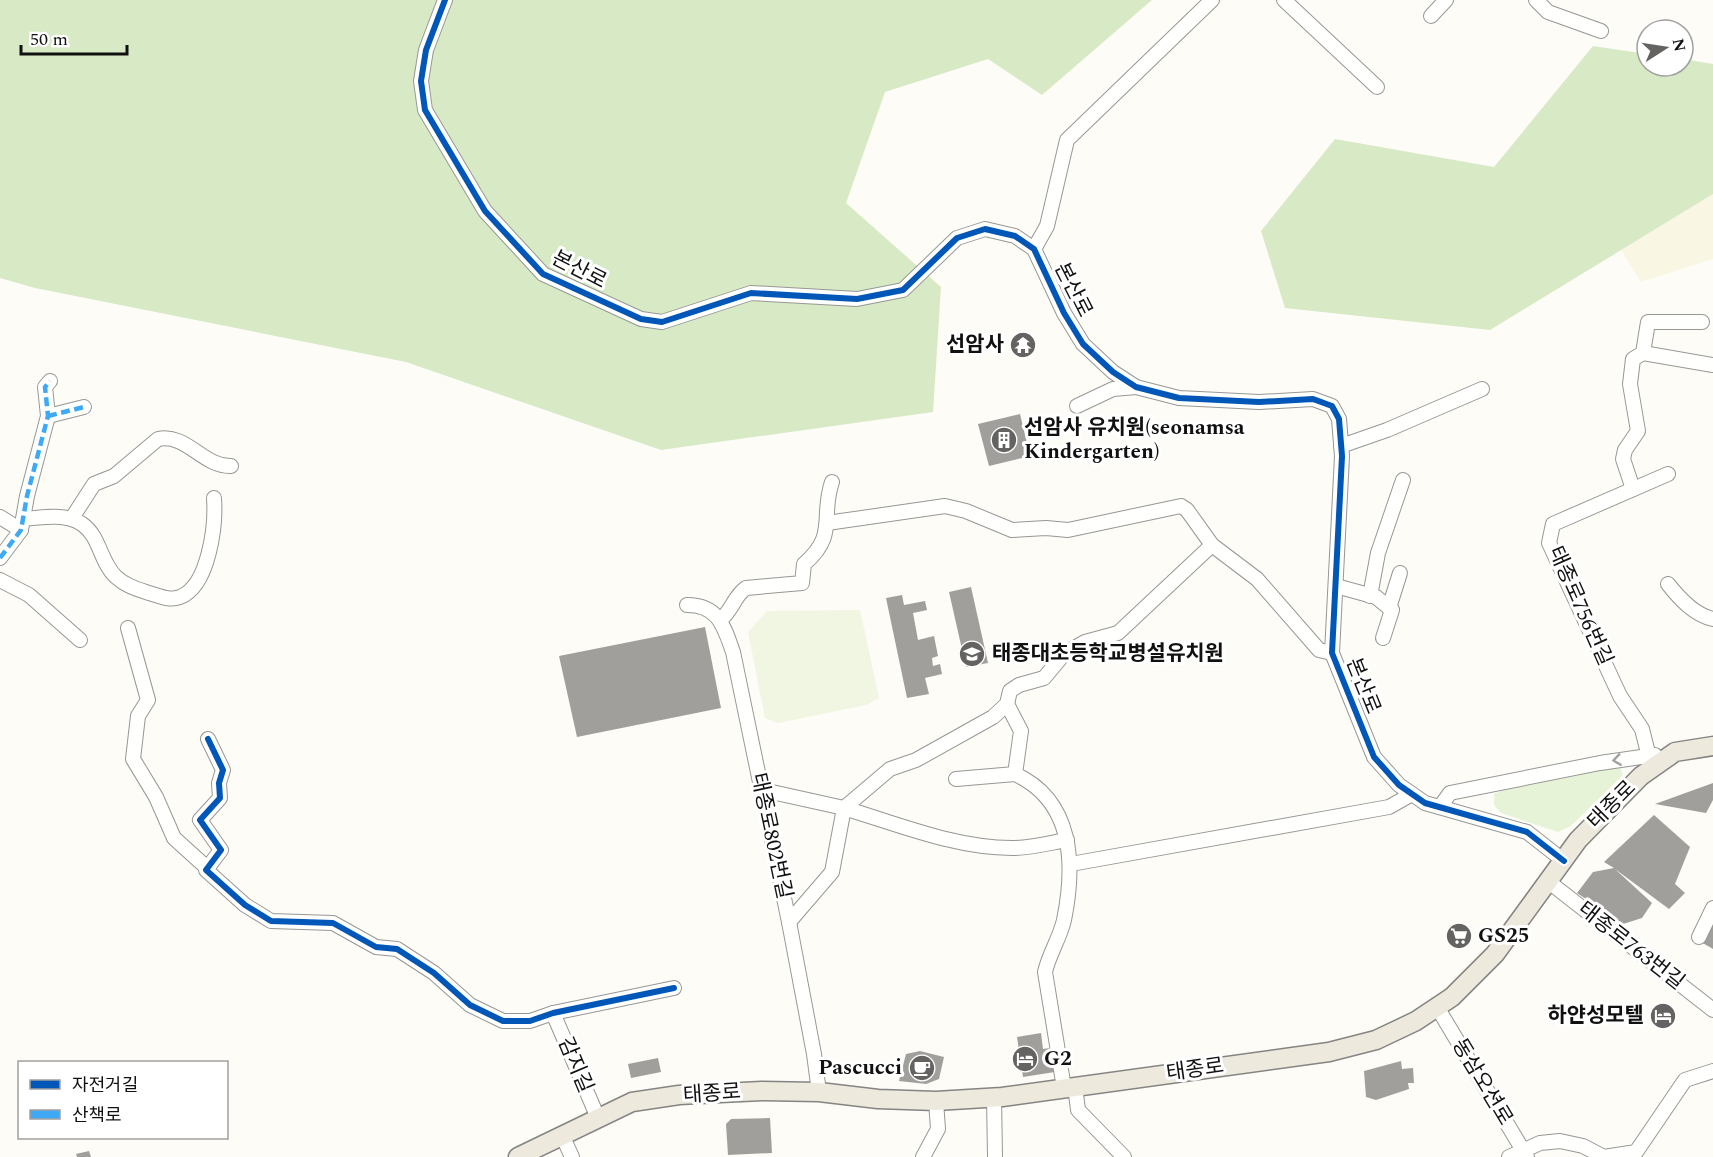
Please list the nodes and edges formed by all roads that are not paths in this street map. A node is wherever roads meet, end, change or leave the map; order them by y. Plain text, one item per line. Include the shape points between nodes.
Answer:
1 (445, 0) edge
2 (1212, 0) edge
3 (1284, 0) edge
4 (1446, 0) edge
5 (1536, 0) edge
6 (1431, 16) dead end
7 (1600, 31) dead end
8 (1377, 87) dead end
9 (1034, 249) junction
10 (1702, 322) dead end
11 (1643, 353) junction
12 (1713, 364) edge
13 (50, 381) dead end
14 (1136, 387) junction
15 (1482, 389) dead end
16 (1077, 406) dead end
17 (84, 407) dead end
18 (48, 416) junction
19 (1341, 446) junction
20 (231, 466) dead end
21 (1668, 474) dead end
22 (1403, 480) dead end
23 (832, 482) dead end
24 (1633, 489) junction
25 (214, 498) dead end
26 (0, 517) edge
27 (72, 518) junction
28 (827, 523) junction
29 (23, 524) junction
30 (1212, 545) junction
31 (0, 558) edge
32 (1400, 573) dead end
33 (0, 580) edge
34 (1668, 584) dead end
35 (1336, 586) junction
36 (1370, 596) junction
37 (687, 605) dead end
38 (1389, 608) junction
39 (1713, 619) edge
40 (721, 620) junction
41 (128, 628) dead end
42 (1383, 638) dead end
43 (80, 640) dead end
44 (1332, 653) junction
45 (1008, 697) junction
46 (208, 739) dead end
47 (1713, 746) edge
48 (1650, 762) junction
49 (1016, 774) junction
50 (956, 779) dead end
51 (763, 790) junction
52 (1412, 794) junction
53 (1440, 807) junction
54 (844, 808) junction
55 (1067, 840) junction
56 (1564, 861) junction
57 (1071, 864) junction
58 (206, 867) junction
59 (1549, 882) junction
60 (1713, 908) edge
61 (789, 922) junction
62 (1699, 937) dead end
63 (674, 988) dead end
64 (1437, 1007) junction
65 (1713, 1010) edge
66 (553, 1013) junction
67 (1713, 1071) edge
68 (1069, 1087) junction
69 (819, 1092) junction
70 (994, 1097) junction
71 (936, 1101) junction
72 (598, 1118) junction
73 (562, 1134) junction
74 (1525, 1154) edge
75 (518, 1157) edge
76 (572, 1157) edge
77 (923, 1157) edge
78 (995, 1157) edge
79 (1124, 1157) edge
80 (1509, 1157) edge
81 (1604, 1157) edge

1 - 9 street, 본산로 via 426,50 421,81 425,110 485,211 543,274 641,319 662,322 750,293 857,299 903,290 957,238 985,229 1015,236
2 - 9 street via 1067,140 1047,226
3 - 8 street
4 - 6 street
5 - 7 street via 1548,12
9 - 14 street, 본산로 via 1083,344
10 - 11 street via 1648,322
11 - 12 street
11 - 24 street via 1633,359 1630,384 1638,431 1623,459
13 - 18 street via 45,387
14 - 16 street via 1113,388
14 - 19 street, 본산로 via 1179,398 1259,402 1313,399 1332,406 1339,419
15 - 19 street
17 - 18 street
18 - 29 street
19 - 35 street, 본산로
20 - 27 street via 219,467 189,446 167,437 158,439 114,476 94,484
21 - 24 street, 태종로756번길
22 - 36 street via 1378,553
23 - 28 street via 826,498
24 - 48 street, 태종로756번길 via 1553,524 1550,543 1620,696 1642,729
25 - 27 street via 216,523 203,569 192,590 179,598 165,598 129,586 108,566 93,532
26 - 29 street
27 - 29 street
28 - 30 street via 945,506 1012,530 1068,530 1181,506
28 - 40 street via 826,538 804,564 802,583 746,588
29 - 31 street
30 - 44 street via 1257,579 1319,650
30 - 45 street via 1118,633 1085,642 1064,654 1044,678 1018,685
32 - 38 street
33 - 43 street via 29,595
34 - 39 street via 1680,599
35 - 36 street
35 - 44 street, 본산로
36 - 38 street
37 - 40 street via 699,605
38 - 42 street via 1392,610
40 - 51 street, 태종로802번길 via 732,652
41 - 58 street via 148,700 138,716 133,759 174,838
44 - 52 street, 본산로 via 1374,757
45 - 49 street via 1021,731
45 - 54 street via 993,717 916,760 890,769
46 - 58 street via 223,770 220,798 201,820 221,850
47 - 48 main road, 태종로 via 1675,752
48 -> 53 street via 1600,763 1450,793
48 - 56 main road, 태종로
49 - 50 street
49 - 55 street via 1050,803 1064,826
51 - 54 street
51 - 61 street, 태종로802번길
52 - 53 street, 본산로
52 - 57 street via 1389,807
53 - 56 street, 본산로 via 1527,832
54 - 55 street via 945,839 1012,848
54 - 61 street via 832,872
55 - 57 street
56 - 59 main road, 태종로
57 - 68 street via 1063,922 1048,956 1046,972
58 - 66 street via 245,905 271,921 333,923 376,948 397,949 434,973 471,1005 503,1021 530,1021
59 - 64 main road, 태종로 via 1496,954 1464,987
59 - 65 street, 태종로763번길
60 - 62 street
61 - 69 street, 태종로802번길
63 - 66 street
64 - 68 main road, 태종로 via 1376,1040 1329,1052
64 - 74 street, 동삼오션로
66 - 72 street, 감지길
67 - 81 street via 1685,1080 1636,1152
68 - 70 main road, 태종로
68 - 79 street via 1078,1110
69 - 71 main road, 태종로
69 - 72 main road, 태종로 via 680,1095 632,1102
70 - 71 main road, 태종로
70 - 78 street
71 - 77 street via 938,1129
72 - 73 main road, 태종로
73 - 75 main road, 태종로
73 - 76 street
74 - 80 street
74 - 81 street via 1540,1143 1560,1141

